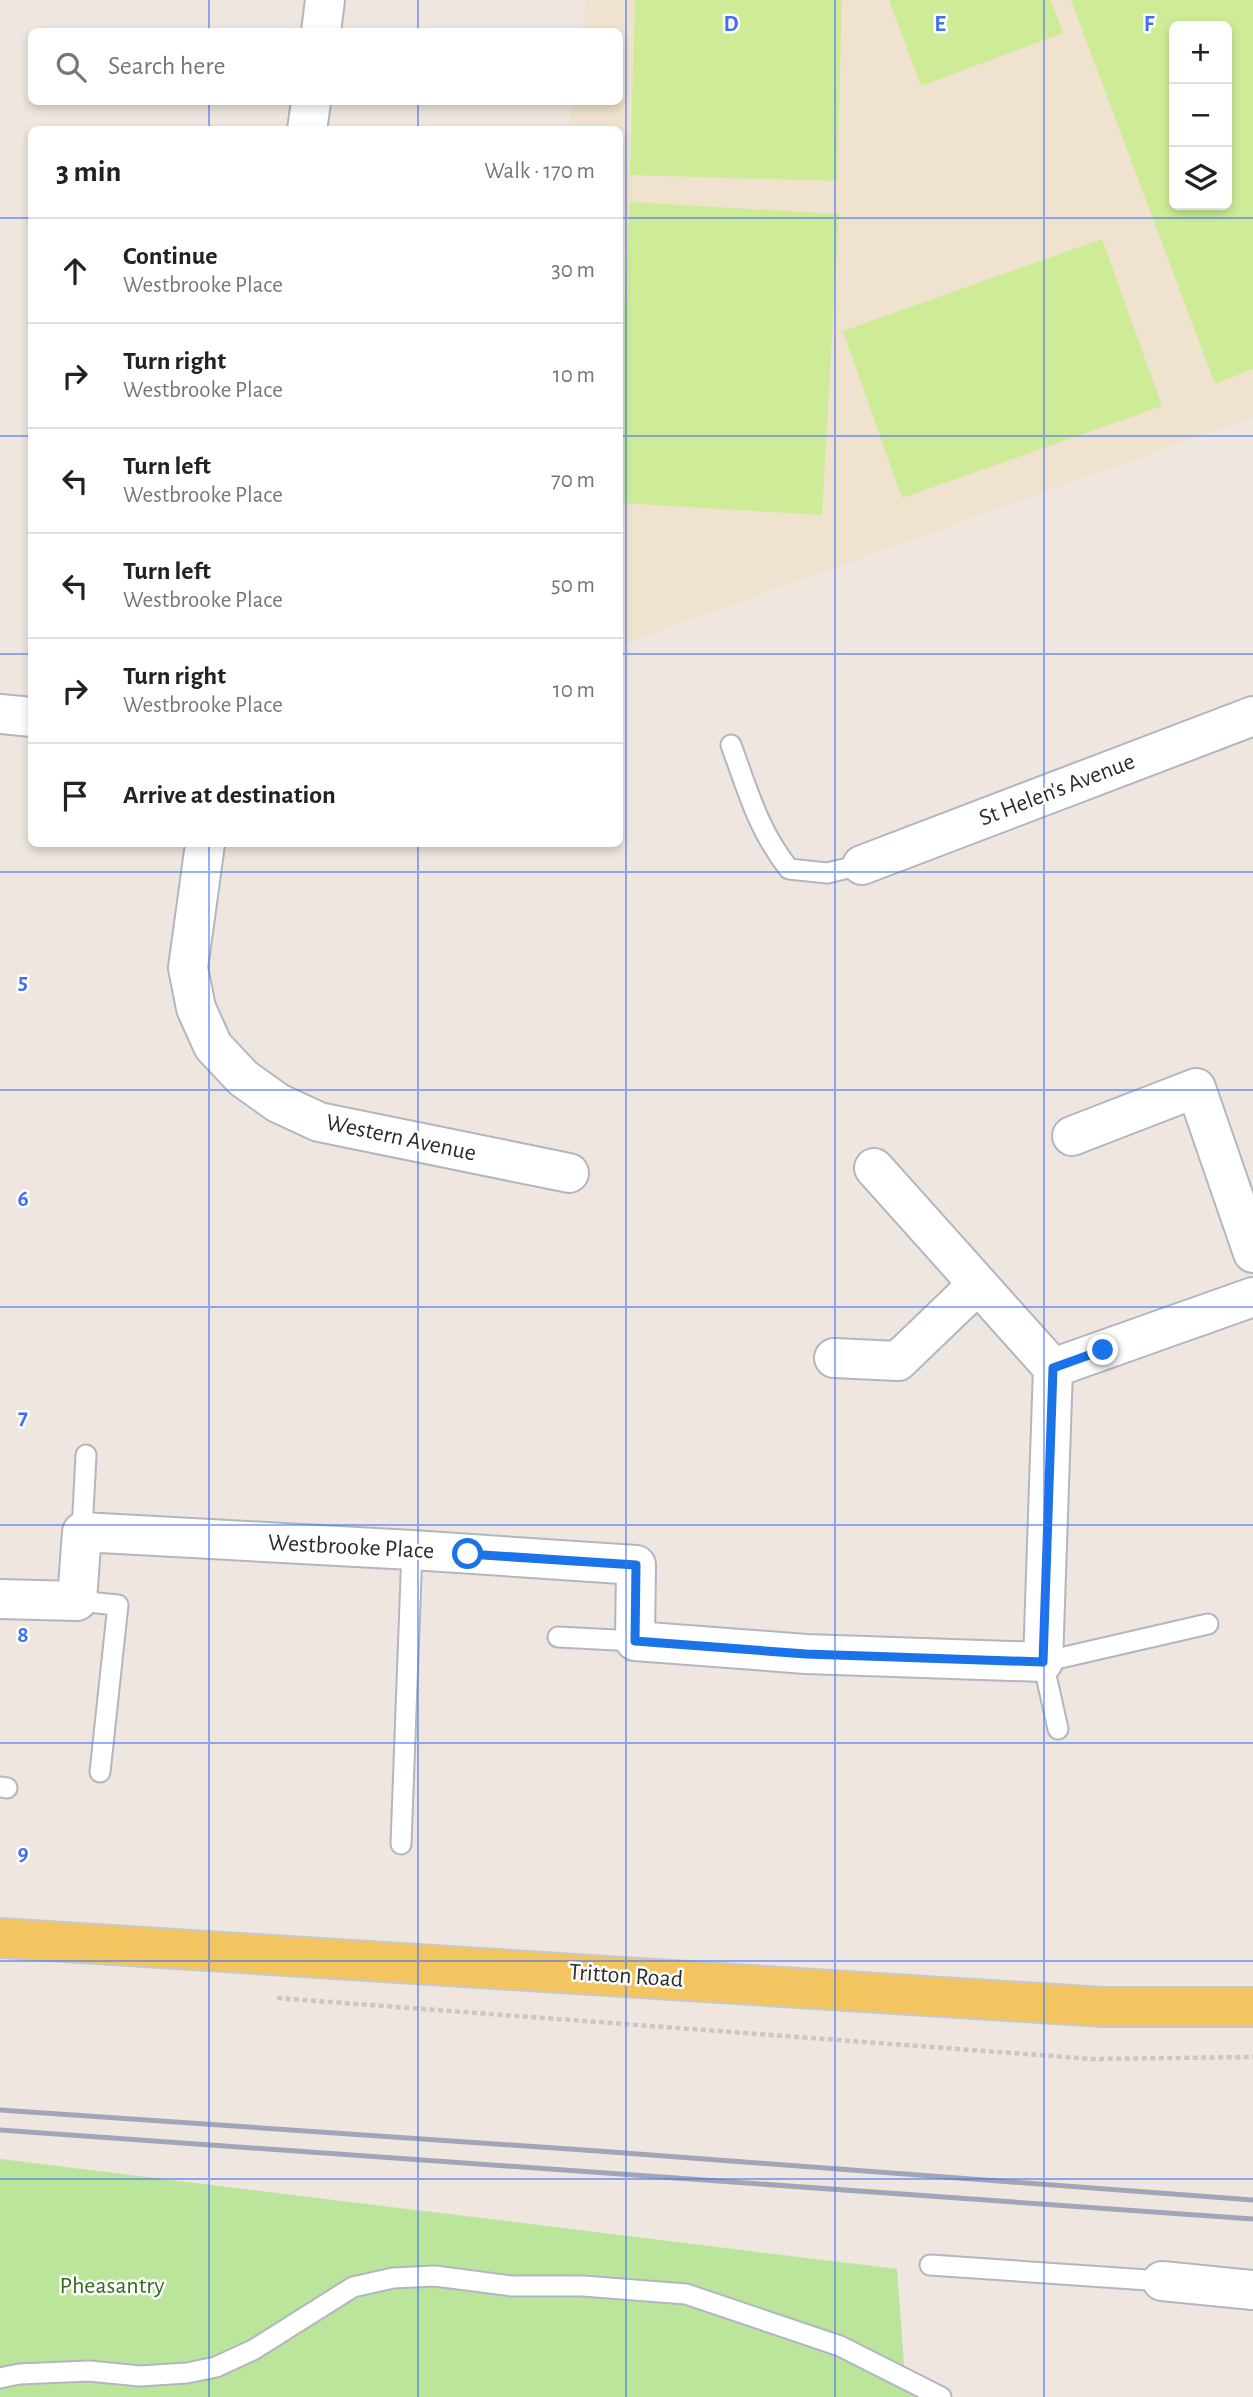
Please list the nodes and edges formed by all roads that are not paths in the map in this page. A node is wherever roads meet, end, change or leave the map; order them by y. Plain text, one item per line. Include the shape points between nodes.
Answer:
1 (325, 0) edge
2 (321, 28) edge
3 (311, 105) edge
4 (308, 126) edge
5 (0, 714) edge
6 (1253, 716) edge
7 (28, 717) edge
8 (731, 745) dead end
9 (205, 847) edge
10 (862, 865) joint
11 (1072, 1136) dead end
12 (874, 1168) dead end
13 (569, 1173) dead end
14 (1253, 1253) edge
15 (978, 1285) junction
16 (1253, 1297) edge
17 (834, 1358) dead end
18 (1053, 1368) junction
19 (86, 1455) dead end
20 (82, 1532) junction
21 (412, 1550) junction
22 (0, 1598) edge
23 (77, 1601) junction
24 (1208, 1624) dead end
25 (558, 1637) dead end
26 (635, 1641) junction
27 (1043, 1662) junction
28 (1058, 1729) dead end
29 (100, 1772) dead end
30 (401, 1844) dead end
31 (0, 1938) edge
32 (1253, 2007) edge
33 (930, 2265) dead end
34 (1162, 2281) joint
35 (1253, 2290) edge
36 (0, 2378) edge
37 (941, 2397) edge

1 - 2 street
3 - 4 street
5 - 7 street
6 - 10 street, St Helen's Avenue
8 - 10 lane via 759,822 789,869 827,873
9 - 13 street, Western Avenue via 188,968 196,1008 213,1046 243,1078 319,1122
11 - 14 street via 1196,1088
12 - 15 street
15 - 17 street via 898,1361
15 - 18 street
16 - 18 street
18 - 27 street
19 - 20 lane
20 - 21 street, Westbrooke Place
20 - 23 street
21 - 26 street, Westbrooke Place via 636,1565
21 - 30 lane
22 - 23 street
23 - 29 lane via 118,1605
24 - 27 lane
25 - 26 lane
26 - 27 street via 806,1654
27 - 28 lane
31 - 32 main road, Tritton Road via 1103,2007
33 - 34 lane
34 - 35 street
36 - 37 lane via 89,2371 140,2376 206,2369 253,2350 353,2287 393,2278 435,2276 512,2286 686,2294 840,2346

